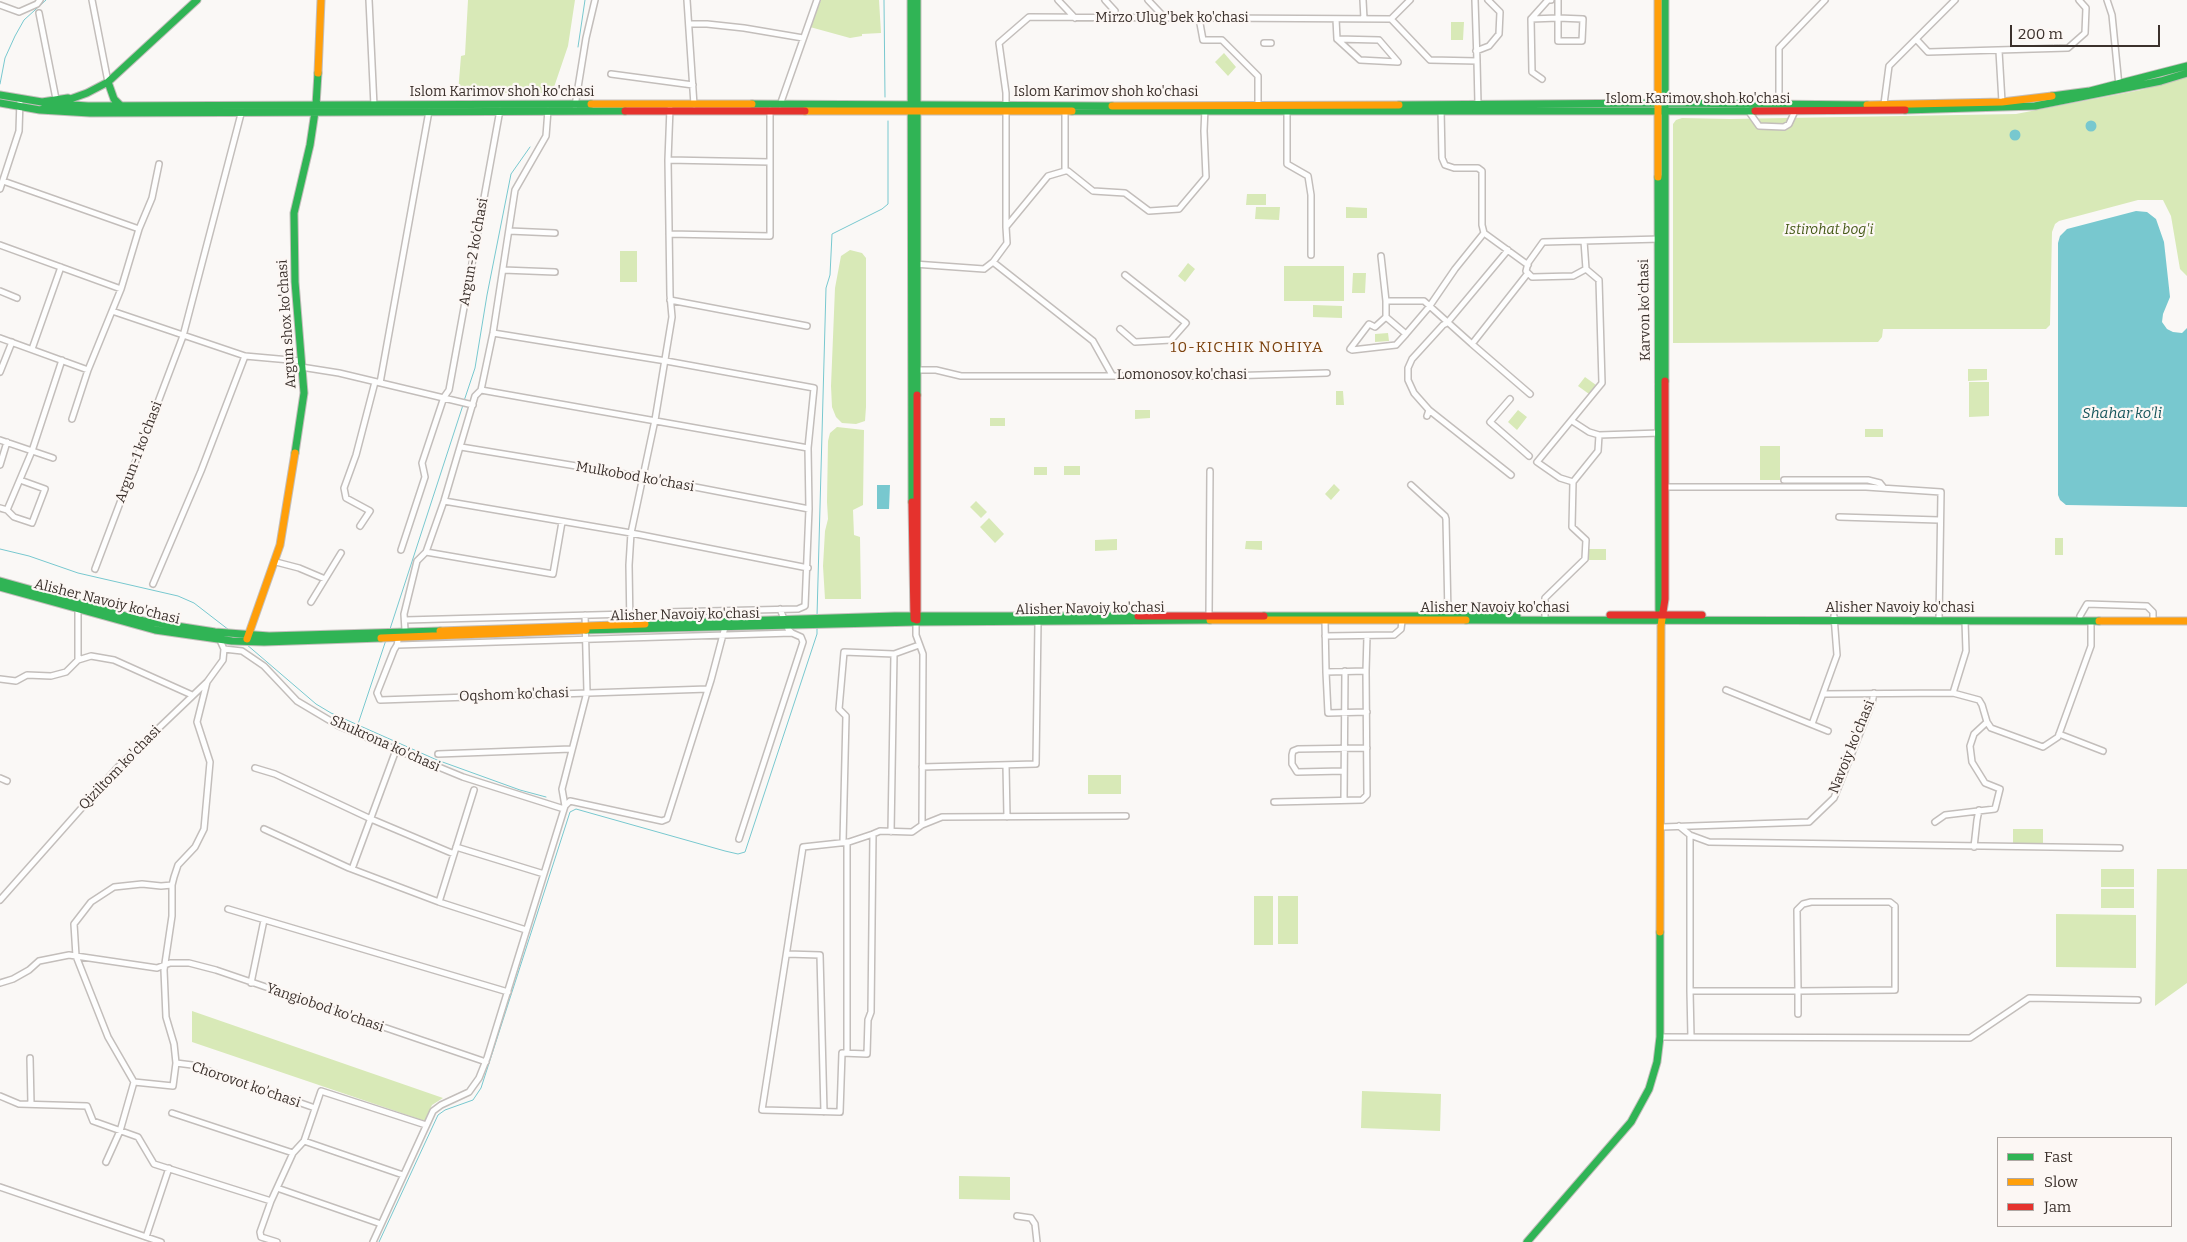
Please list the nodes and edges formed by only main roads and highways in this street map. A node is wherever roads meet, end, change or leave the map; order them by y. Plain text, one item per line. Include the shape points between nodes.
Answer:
1 (197, 0) edge
2 (322, 0) edge
3 (911, 0) edge
4 (917, 0) edge
5 (1658, 0) edge
6 (1665, 0) edge
7 (2187, 66) edge
8 (2187, 73) edge
9 (108, 82) junction
10 (2119, 87) junction
11 (0, 95) edge
12 (58, 102) junction
13 (0, 103) edge
14 (1665, 103) junction
15 (121, 106) junction
16 (1657, 107) junction
17 (914, 108) junction
18 (1442, 108) junction
19 (315, 109) junction
20 (429, 109) junction
21 (670, 109) junction
22 (770, 109) junction
23 (1205, 109) junction
24 (1287, 109) junction
25 (40, 110) junction
26 (1665, 112) junction
27 (1660, 239) junction
28 (0, 581) edge
29 (0, 587) edge
30 (35, 594) junction
31 (915, 601) junction
32 (898, 616) junction
33 (938, 617) junction
34 (915, 618) junction
35 (1143, 618) junction
36 (1282, 618) junction
37 (1939, 618) junction
38 (1661, 619) junction
39 (2086, 619) junction
40 (2185, 619) edge
41 (825, 621) junction
42 (219, 636) junction
43 (240, 637) junction
44 (1527, 1242) edge

1 - 9 main road
2 - 19 main road, Argun shox ko'chasi
3 - 17 main road
4 - 17 main road
5 - 16 main road, Karvon ko'chasi
6 - 14 main road
7 - 10 main road, Islom Karimov shoh ko'chasi
8 - 10 main road, Islom Karimov shoh ko'chasi
9 - 12 main road via 80,96
9 - 15 main road
10 - 14 main road, Islom Karimov shoh ko'chasi via 2002,102
10 - 26 main road, Islom Karimov shoh ko'chasi via 2054,103 2012,108
11 - 12 main road via 20,100
12 - 15 main road, Islom Karimov shoh ko'chasi
12 - 25 main road
13 - 25 main road, Islom Karimov shoh ko'chasi
14 - 16 main road, Islom Karimov shoh ko'chasi
14 - 26 main road
15 - 19 main road, Islom Karimov shoh ko'chasi via 244,105
16 - 18 main road, Islom Karimov shoh ko'chasi
16 - 18 main road, Islom Karimov shoh ko'chasi via 1478,104
16 - 26 main road, Islom Karimov shoh ko'chasi
16 - 27 main road, Karvon ko'chasi
17 - 22 main road, Islom Karimov shoh ko'chasi
17 - 22 main road, Islom Karimov shoh ko'chasi via 780,106
17 - 23 main road, Islom Karimov shoh ko'chasi
17 - 31 main road
18 - 24 main road, Islom Karimov shoh ko'chasi
19 - 20 main road, Islom Karimov shoh ko'chasi
19 - 20 main road, Islom Karimov shoh ko'chasi via 374,106
19 - 25 main road, Islom Karimov shoh ko'chasi via 241,113
19 - 43 main road, Argun shox ko'chasi via 294,213 295,282 304,394 276,562
20 - 21 main road, Islom Karimov shoh ko'chasi
21 - 22 main road, Islom Karimov shoh ko'chasi
21 - 22 main road, Islom Karimov shoh ko'chasi via 694,105
23 - 24 main road, Islom Karimov shoh ko'chasi
23 - 24 main road, Islom Karimov shoh ko'chasi via 1258,105
26 - 27 main road
27 - 38 main road, Karvon ko'chasi
28 - 30 main road, Alisher Navoiy ko'chasi
29 - 30 main road, Alisher Navoiy ko'chasi
30 - 42 main road, Alisher Navoiy ko'chasi via 155,630
31 - 32 main road
31 - 33 main road via 923,610
31 - 34 main road
32 - 34 main road, Alisher Navoiy ko'chasi
32 - 41 main road, Alisher Navoiy ko'chasi
33 - 34 main road, Alisher Navoiy ko'chasi
33 - 35 main road, Alisher Navoiy ko'chasi
34 - 35 main road, Alisher Navoiy ko'chasi via 1038,622
34 - 41 main road, Alisher Navoiy ko'chasi
35 - 36 main road, Alisher Navoiy ko'chasi
35 - 36 main road, Alisher Navoiy ko'chasi via 1210,615
36 - 38 main road, Alisher Navoiy ko'chasi via 1448,615
36 - 38 main road, Alisher Navoiy ko'chasi via 1325,621
37 - 38 main road, Alisher Navoiy ko'chasi
37 - 39 main road, Alisher Navoiy ko'chasi
37 - 39 main road, Alisher Navoiy ko'chasi via 1965,621
38 - 44 main road, Karvon ko'chasi via 1662,827 1657,1062 1649,1089 1630,1122
39 - 40 main road, Alisher Navoiy ko'chasi
39 - 40 main road, Alisher Navoiy ko'chasi via 2153,616
41 - 43 main road, Alisher Navoiy ko'chasi
42 - 43 main road, Alisher Navoiy ko'chasi
42 - 43 main road, Alisher Navoiy ko'chasi

